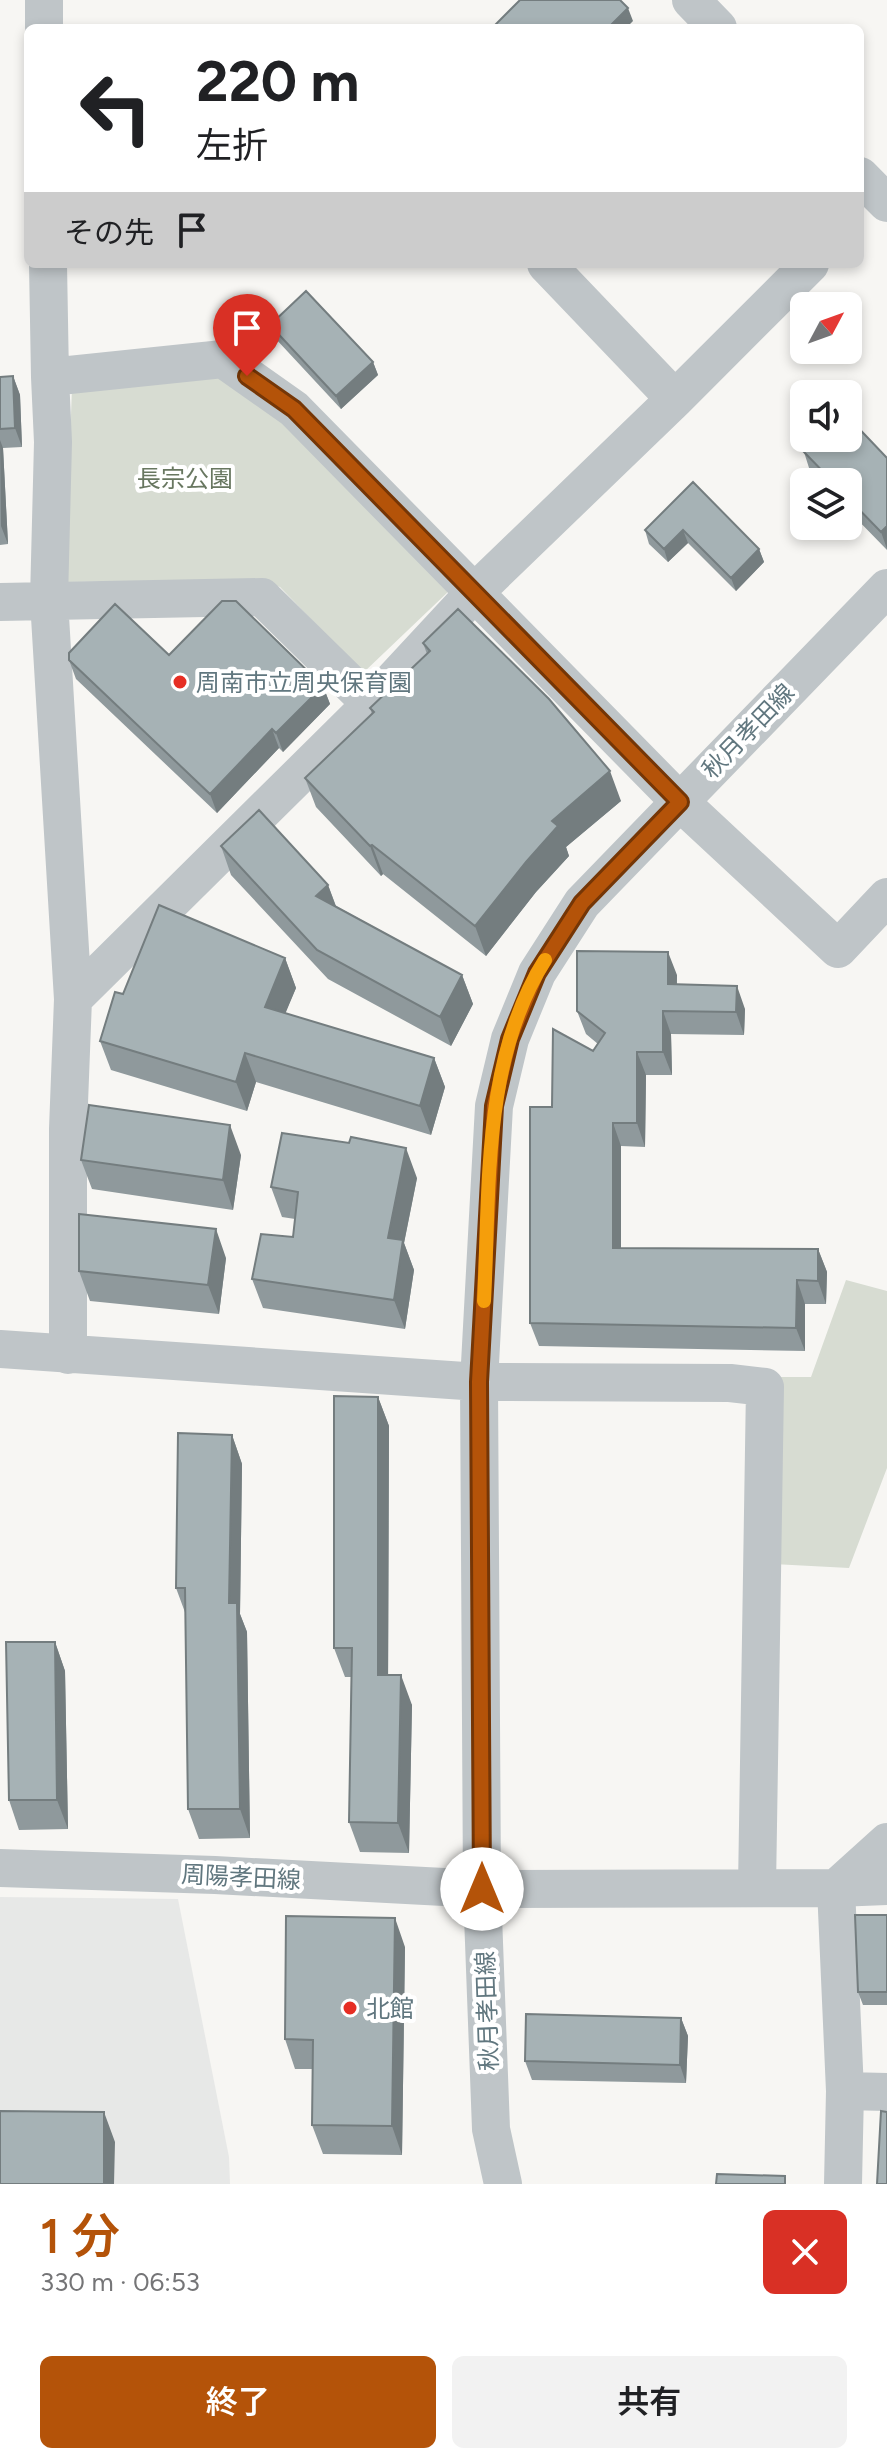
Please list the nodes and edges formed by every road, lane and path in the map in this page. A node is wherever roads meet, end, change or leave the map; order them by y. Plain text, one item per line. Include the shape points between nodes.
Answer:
1 (44, 0) edge
2 (691, 0) edge
3 (44, 24) edge
4 (714, 24) edge
5 (48, 268) edge
6 (550, 268) edge
7 (806, 268) edge
8 (50, 377) junction
9 (675, 399) junction
10 (887, 588) edge
11 (475, 592) junction
12 (49, 600) junction
13 (0, 602) edge
14 (371, 704) junction
15 (680, 802) junction
16 (887, 897) edge
17 (73, 999) junction
18 (0, 1349) edge
19 (68, 1355) junction
20 (479, 1382) junction
21 (887, 1842) edge
22 (0, 1868) edge
23 (887, 1886) edge
24 (757, 1888) junction
25 (836, 1888) junction
26 (482, 1889) junction
27 (845, 2091) junction
28 (887, 2092) edge
29 (503, 2184) edge
30 (843, 2184) edge

1 - 3 street
2 - 4 street
5 - 8 street
6 - 9 street
7 - 9 street
8 - 11 street via 223,359 294,409
8 - 12 street
9 - 11 street
10 - 15 street, 秋月孝田線
11 - 14 street
11 - 15 street
12 - 13 street
12 - 14 street via 262,597
12 - 17 street
14 - 17 street
15 - 16 street via 838,949
15 - 20 street, 秋月孝田線 via 582,903 537,973 510,1039 494,1106
17 - 19 street
18 - 19 street
19 - 20 street
20 - 24 street via 765,1387
20 - 26 street, 秋月孝田線
21 - 25 street
22 - 26 street, 周陽孝田線
23 - 25 street, 周陽孝田線
24 - 25 street, 周陽孝田線
24 - 26 street, 周陽孝田線
25 - 27 street
26 - 29 street, 秋月孝田線 via 491,2129
27 - 28 street
27 - 30 street

